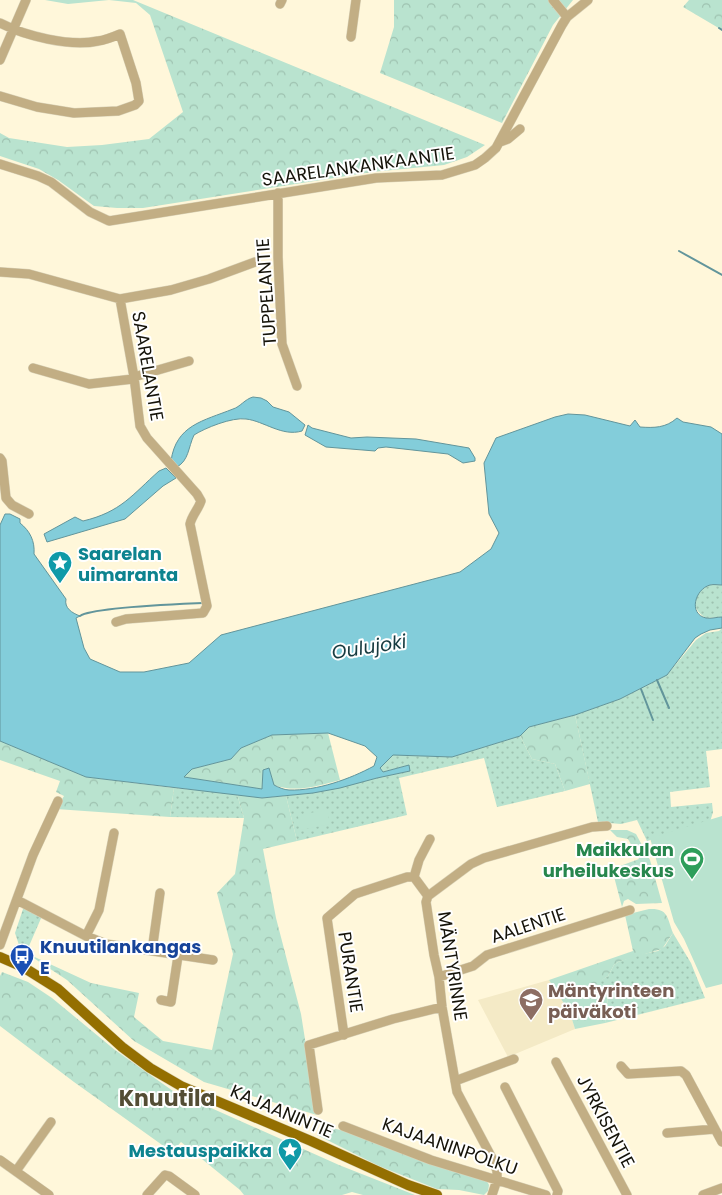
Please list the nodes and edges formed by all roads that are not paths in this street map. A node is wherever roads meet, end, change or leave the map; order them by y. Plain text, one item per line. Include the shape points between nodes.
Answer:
1 (26, 0) edge
2 (356, 0) edge
3 (553, 0) edge
4 (588, 0) edge
5 (567, 17) junction
6 (0, 23) edge
7 (14, 29) junction
8 (351, 37) dead end
9 (0, 60) edge
10 (0, 96) edge
11 (520, 129) dead end
12 (500, 142) junction
13 (0, 164) edge
14 (278, 193) junction
15 (255, 262) dead end
16 (0, 272) edge
17 (120, 298) junction
18 (189, 361) dead end
19 (34, 368) dead end
20 (134, 378) junction
21 (297, 386) dead end
22 (0, 458) edge
23 (28, 514) dead end
24 (116, 622) dead end
25 (58, 801) dead end
26 (607, 826) dead end
27 (114, 833) dead end
28 (430, 839) dead end
29 (414, 877) junction
30 (160, 893) dead end
31 (428, 896) junction
32 (18, 900) junction
33 (630, 910) dead end
34 (86, 936) junction
35 (0, 945) edge
36 (152, 951) junction
37 (178, 956) junction
38 (0, 957) edge
39 (213, 960) dead end
40 (439, 977) junction
41 (161, 1000) dead end
42 (442, 1007) junction
43 (344, 1035) junction
44 (514, 1059) dead end
45 (556, 1062) dead end
46 (621, 1066) dead end
47 (455, 1081) junction
48 (505, 1087) dead end
49 (318, 1110) dead end
50 (51, 1122) dead end
51 (343, 1126) dead end
52 (715, 1129) junction
53 (667, 1133) dead end
54 (722, 1142) edge
55 (0, 1160) edge
56 (16, 1171) junction
57 (497, 1180) junction
58 (722, 1188) edge
59 (48, 1195) edge
60 (148, 1195) edge
61 (195, 1195) edge
62 (436, 1195) edge
63 (492, 1195) edge
64 (546, 1195) edge
65 (557, 1195) edge
66 (628, 1195) edge
67 (703, 1195) edge

1 - 7 street
2 - 8 street
3 - 5 street
4 - 5 street, SAARELANKANKAANTIE
5 - 12 street, SAARELANKANKAANTIE
6 - 7 street
7 - 9 street
7 - 10 street via 72,42 97,41 120,34 136,83 138,101 118,111 74,113
11 - 12 street
12 - 14 street, SAARELANKANKAANTIE via 474,165 442,175 376,178
13 - 14 street, SAARELANKANKAANTIE via 51,182 90,212 109,221
14 - 21 street, TUPPELANTIE via 282,344
15 - 17 street via 171,290
16 - 17 street via 29,274
17 - 20 street, SAARELANTIE
18 - 20 street
19 - 20 street via 89,384
20 - 24 street, SAARELANTIE via 140,426 201,501 190,524 207,606 203,613
22 - 23 street via 6,498
25 - 32 street via 33,855
26 - 31 street, MÄNTYRINNE via 592,827 484,858
27 - 34 street via 99,910
28 - 29 street
29 - 31 street
29 - 43 street, PURANTIE via 355,894 327,918
30 - 36 street
31 - 40 street, MÄNTYRINNE via 426,902
32 - 34 street
32 - 35 street
33 - 40 street, AALENTIE via 488,955 473,966
34 - 36 street via 106,944
36 - 37 street
37 - 39 street
37 - 41 street via 171,1002
38 - 62 main road, KAJAANINTIE via 58,989 122,1047 181,1086
40 - 42 street, MÄNTYRINNE
42 - 43 street
42 - 47 street, MÄNTYRINNE
43 - 49 street via 309,1045
44 - 47 street
45 - 66 street, JYRKISENTIE
46 - 52 street via 628,1074 681,1072 686,1075
47 - 57 street, MÄNTYRINNE via 457,1092 492,1158
48 - 65 street via 558,1191
50 - 56 street
51 - 57 street, KAJAANINPOLKU via 431,1160
52 - 53 street
52 - 54 street
55 - 56 street
56 - 59 street
57 - 63 street
57 - 64 street, KAJAANINPOLKU
58 - 67 street
60 - 61 street via 164,1175

